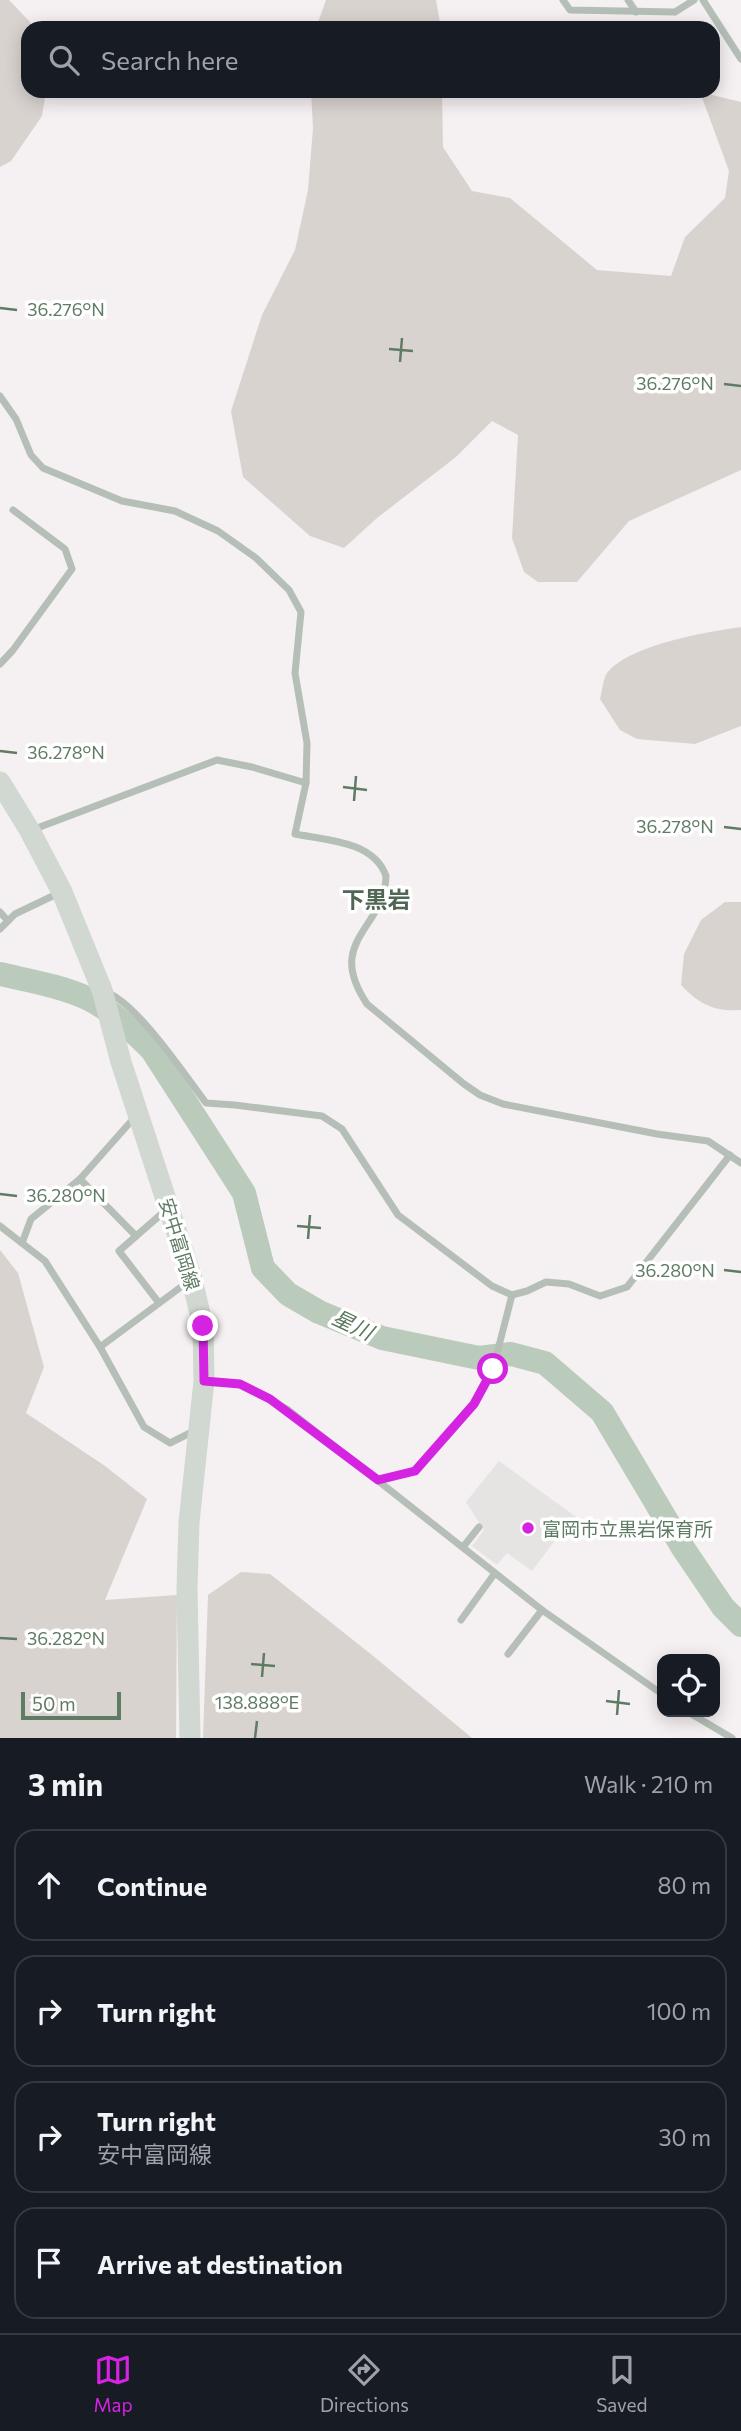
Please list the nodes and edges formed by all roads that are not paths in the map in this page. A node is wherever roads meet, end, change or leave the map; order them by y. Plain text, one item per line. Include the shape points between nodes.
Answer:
1 (563, 0) edge
2 (628, 0) edge
3 (694, 0) edge
4 (703, 0) edge
5 (636, 12) junction
6 (717, 21) edge
7 (720, 26) edge
8 (741, 59) edge
9 (0, 396) edge
10 (13, 510) dead end
11 (0, 664) edge
12 (0, 782) edge
13 (306, 783) junction
14 (30, 831) junction
15 (62, 891) junction
16 (0, 912) edge
17 (8, 922) junction
18 (0, 929) edge
19 (103, 993) junction
20 (138, 1113) junction
21 (730, 1155) junction
22 (741, 1163) edge
23 (80, 1179) junction
24 (169, 1208) junction
25 (0, 1226) edge
26 (136, 1236) junction
27 (22, 1243) junction
28 (192, 1279) junction
29 (512, 1295) junction
30 (159, 1303) junction
31 (100, 1347) junction
32 (204, 1381) junction
33 (200, 1428) junction
34 (378, 1480) junction
35 (479, 1527) dead end
36 (463, 1548) junction
37 (495, 1573) junction
38 (542, 1610) junction
39 (461, 1620) dead end
40 (508, 1654) dead end
41 (657, 1690) edge
42 (696, 1717) edge
43 (190, 1738) edge
44 (732, 1738) edge

1 - 5 street via 570,10
2 - 5 street
3 - 5 street via 675,12
4 - 6 street
7 - 8 street
9 - 13 street via 31,455 43,468 122,501 175,511 218,531 256,558 289,590 301,612 295,673 307,743
10 - 11 street via 65,549 72,569
12 - 14 main road, 安中富岡線
13 - 14 street via 216,760
13 - 21 street via 295,834 357,847 378,861 386,876 382,898 353,947 356,988 367,1004 480,1095 503,1104 708,1141
14 - 15 main road, 安中富岡線
15 - 17 street
15 - 19 main road, 安中富岡線
16 - 17 street
17 - 18 street
19 - 20 main road, 安中富岡線
19 - 29 street via 114,994 159,1040 206,1103 322,1116 342,1129 398,1215 492,1286
20 - 23 street
20 - 24 main road, 安中富岡線
21 - 22 street
21 - 29 street via 627,1287 600,1296 569,1284 546,1282
23 - 26 street
23 - 27 street via 32,1219
24 - 26 street
24 - 28 main road, 安中富岡線
25 - 27 street
26 - 30 street via 118,1251
27 - 31 street via 45,1261
28 - 30 street
28 - 32 main road, 安中富岡線 via 203,1326
29 - 34 street via 493,1369 474,1404 415,1471
30 - 31 street
31 - 33 street via 144,1427 170,1443
32 - 33 main road, 安中富岡線
32 - 34 street via 240,1384 270,1399
33 - 43 main road, 安中富岡線 via 189,1522
34 - 36 street
35 - 36 street
36 - 37 street
37 - 38 street
37 - 39 street
38 - 40 street
38 - 41 street
42 - 44 street

